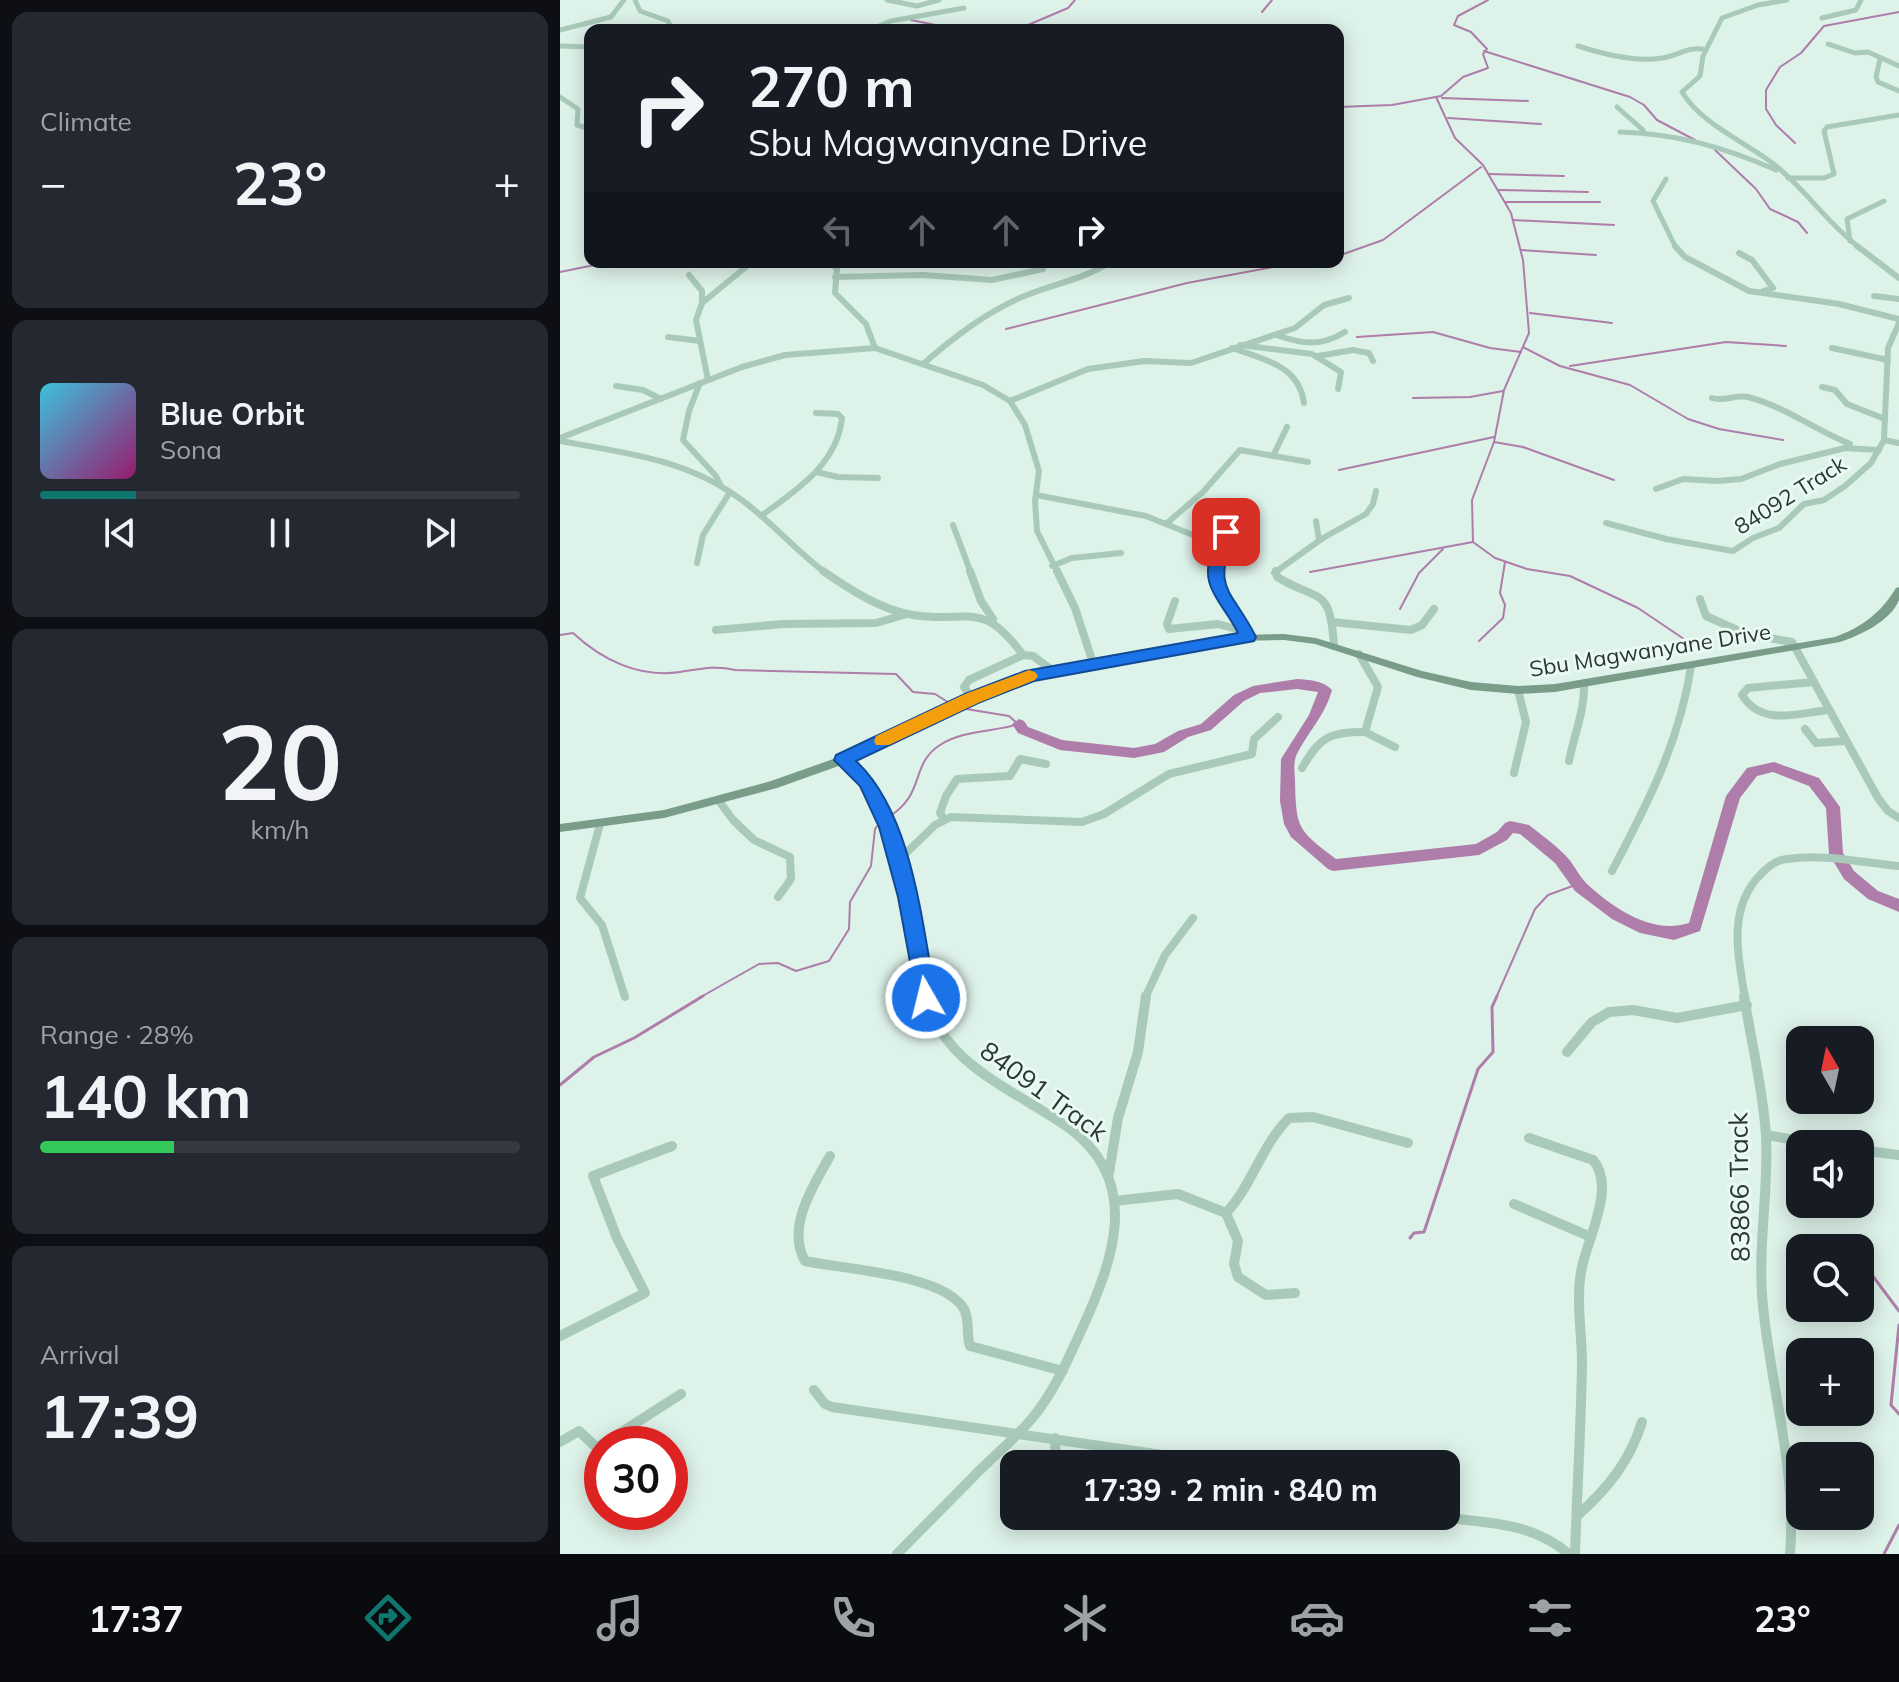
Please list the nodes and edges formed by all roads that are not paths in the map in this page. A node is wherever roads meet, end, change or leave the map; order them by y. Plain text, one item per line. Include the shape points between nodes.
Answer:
1 (624, 0) edge
2 (635, 0) edge
3 (887, 0) edge
4 (939, 0) edge
5 (1787, 0) edge
6 (1861, 0) edge
7 (964, 8) dead end
8 (1822, 18) dead end
9 (669, 24) edge
10 (890, 24) edge
11 (560, 30) edge
12 (1828, 44) dead end
13 (560, 46) edge
14 (1578, 46) dead end
15 (584, 47) edge
16 (1706, 50) junction
17 (1880, 59) junction
18 (1899, 66) edge
19 (1899, 91) edge
20 (560, 97) edge
21 (1617, 107) dead end
22 (1899, 115) edge
23 (584, 128) edge
24 (1620, 132) dead end
25 (1647, 133) junction
26 (1786, 176) junction
27 (1666, 179) dead end
28 (1884, 201) dead end
29 (1850, 241) junction
30 (1739, 253) dead end
31 (745, 268) edge
32 (837, 268) edge
33 (1099, 268) edge
34 (1043, 269) dead end
35 (689, 275) dead end
36 (835, 277) junction
37 (1899, 278) edge
38 (1754, 293) junction
39 (1874, 296) dead end
40 (1349, 298) dead end
41 (1899, 299) edge
42 (702, 303) junction
43 (1899, 321) edge
44 (1345, 332) dead end
45 (1275, 334) junction
46 (668, 337) dead end
47 (700, 341) junction
48 (1239, 345) junction
49 (1231, 347) junction
50 (875, 348) junction
51 (1832, 348) dead end
52 (1318, 356) junction
53 (1888, 360) junction
54 (1373, 361) dead end
55 (923, 364) junction
56 (704, 381) junction
57 (616, 386) dead end
58 (1822, 387) dead end
59 (1338, 389) dead end
60 (1712, 398) dead end
61 (661, 399) junction
62 (1010, 401) junction
63 (1304, 403) dead end
64 (816, 413) dead end
65 (1885, 419) junction
66 (1287, 427) dead end
67 (560, 439) edge
68 (1884, 440) junction
69 (1899, 443) edge
70 (1855, 445) junction
71 (1879, 450) junction
72 (1273, 456) junction
73 (1308, 462) dead end
74 (816, 472) junction
75 (878, 478) dead end
76 (721, 486) junction
77 (1656, 489) dead end
78 (1376, 491) dead end
79 (730, 492) junction
80 (1036, 495) junction
81 (761, 516) junction
82 (1316, 521) dead end
83 (1167, 523) junction
84 (1606, 523) dead end
85 (953, 525) dead end
86 (1226, 532) dead end
87 (1319, 541) junction
88 (1220, 546) junction
89 (1121, 553) dead end
90 (697, 563) dead end
91 (1052, 566) junction
92 (1899, 590) edge
93 (1700, 599) dead end
94 (1175, 601) dead end
95 (1434, 609) dead end
96 (907, 614) junction
97 (993, 620) junction
98 (1332, 622) junction
99 (716, 630) dead end
100 (1246, 634) junction
101 (1334, 646) junction
102 (1796, 648) junction
103 (1359, 654) junction
104 (1023, 655) junction
105 (1093, 663) junction
106 (1691, 666) junction
107 (1052, 670) junction
108 (1814, 682) junction
109 (1584, 684) junction
110 (1518, 690) junction
111 (969, 700) junction
112 (1829, 710) junction
113 (1278, 717) dead end
114 (1805, 729) dead end
115 (1365, 732) junction
116 (1846, 741) junction
117 (1395, 747) dead end
118 (843, 760) junction
119 (1569, 761) dead end
120 (1046, 764) dead end
121 (1302, 768) dead end
122 (1514, 773) dead end
123 (719, 801) junction
124 (1899, 818) edge
125 (944, 819) junction
126 (600, 824) junction
127 (560, 828) edge
128 (899, 860) junction
129 (1899, 866) edge
130 (1612, 871) dead end
131 (778, 897) dead end
132 (1193, 918) dead end
133 (625, 997) dead end
134 (1747, 1005) junction
135 (1567, 1052) dead end
136 (1766, 1135) junction
137 (1529, 1138) dead end
138 (1786, 1138) edge
139 (1408, 1143) dead end
140 (672, 1146) dead end
141 (1874, 1152) edge
142 (1899, 1155) edge
143 (830, 1156) dead end
144 (1109, 1173) junction
145 (1114, 1201) junction
146 (1514, 1204) dead end
147 (1226, 1213) junction
148 (1591, 1237) junction
149 (1295, 1293) dead end
150 (560, 1336) edge
151 (1063, 1371) junction
152 (814, 1390) dead end
153 (681, 1394) dead end
154 (1642, 1422) dead end
155 (633, 1426) edge
156 (1018, 1433) junction
157 (584, 1435) edge
158 (1055, 1438) junction
159 (560, 1442) edge
160 (1055, 1450) edge
161 (1133, 1450) edge
162 (1578, 1515) junction
163 (1460, 1518) edge
164 (897, 1554) edge
165 (1569, 1554) edge
166 (1575, 1554) edge
167 (1790, 1554) edge

1 - 11 street via 611,17
2 - 9 street via 640,11
3 - 4 street via 912,6
5 - 16 street via 1722,18
6 - 8 street via 1856,10
7 - 10 street
12 - 17 street
13 - 15 street
14 - 16 street via 1608,55 1660,58 1692,46
16 - 26 street via 1699,79 1682,91 1686,99
17 - 18 street
17 - 19 street via 1878,82
20 - 23 street via 578,109 578,126
21 - 25 street
22 - 26 street via 1827,127 1834,174
24 - 25 street
25 - 26 street via 1717,147
26 - 29 street
27 - 38 street via 1653,201 1677,250
28 - 29 street via 1847,219
29 - 37 street
30 - 38 street via 1752,260 1773,288
31 - 42 street
32 - 36 street
33 - 55 street via 982,317
34 - 36 street via 992,280
35 - 42 street via 702,291
36 - 50 street via 835,293 853,308
38 - 43 street via 1839,304
39 - 41 street
40 - 45 street via 1323,303 1302,324
42 - 47 street via 696,314
43 - 53 street
44 - 45 street via 1317,345
45 - 48 street
46 - 47 street
47 - 56 street
48 - 49 street
48 - 52 street
49 - 62 street via 1191,363 1144,361 1088,369
49 - 63 street via 1295,373
50 - 55 street
50 - 56 street via 775,356
51 - 53 street
52 - 54 street via 1357,349
52 - 59 street via 1341,372
53 - 65 street
55 - 62 street via 983,385
56 - 61 street
56 - 76 street via 689,411 683,440
57 - 61 street
58 - 65 street
60 - 70 street via 1744,396 1792,412
61 - 67 street
62 - 80 street via 1035,454
64 - 74 street via 838,414 843,420 834,448
65 - 68 street
66 - 72 street
67 - 76 street via 626,452
68 - 69 street
68 - 71 street, 84092 Track
70 - 71 street
70 - 77 street via 1779,464 1744,479 1675,478
71 - 84 street, 84092 Track via 1832,496 1804,504 1779,528 1733,551
72 - 73 street
72 - 83 street via 1238,452
74 - 75 street
74 - 81 street
76 - 79 street
78 - 87 street via 1366,514
79 - 81 street
79 - 90 street via 699,540
80 - 83 street
80 - 91 street via 1037,531
81 - 96 street via 826,572
82 - 87 street
83 - 88 street
85 - 97 street
86 - 88 street
87 - 98 street via 1273,574 1320,596
88 - 100 street via 1215,579
89 - 91 street via 1076,555
91 - 105 street via 1075,608
92 - 102 main road, Sbu Magwanyane Drive via 1880,618 1860,631
93 - 102 street via 1711,620 1754,636 1787,639
94 - 100 street via 1170,630 1218,624
95 - 98 street via 1411,630
96 - 97 street via 965,613
96 - 99 street via 876,623
97 - 104 street via 1008,631
98 - 101 street
100 - 101 main road, Sbu Magwanyane Drive
100 - 105 main road, Sbu Magwanyane Drive
101 - 103 main road, Sbu Magwanyane Drive
102 - 106 main road, Sbu Magwanyane Drive
102 - 108 street
103 - 110 main road, Sbu Magwanyane Drive via 1452,682
103 - 115 street via 1378,687
104 - 107 street
104 - 111 street via 969,680 964,687
105 - 107 main road, Sbu Magwanyane Drive
106 - 109 main road, Sbu Magwanyane Drive
106 - 130 street via 1661,778
107 - 111 main road, Sbu Magwanyane Drive
108 - 112 street
108 - 112 street via 1748,688 1742,695 1750,709 1765,716
109 - 110 main road, Sbu Magwanyane Drive
109 - 119 street via 1585,705
110 - 122 street via 1526,722
111 - 118 main road, Sbu Magwanyane Drive
112 - 116 street
113 - 125 street via 1254,739 1252,754 1169,774 1093,819
114 - 116 street via 1814,743
115 - 117 street
115 - 121 street via 1322,738
116 - 124 street via 1883,805
118 - 123 main road, Sbu Magwanyane Drive
118 - 128 street, 84091 Track via 867,782
120 - 125 street via 1020,759 1010,776 952,780 940,813
123 - 126 main road, Sbu Magwanyane Drive
123 - 131 street via 761,845 790,857 794,874
125 - 128 street
126 - 127 main road, Sbu Magwanyane Drive
126 - 133 street via 580,901 602,925
128 - 144 street, 84091 Track via 926,998 949,1043 983,1076 1088,1146
129 - 134 street, 83866 Track via 1801,857 1783,859 1762,872 1744,896 1737,922
132 - 144 street via 1165,955 1144,999 1138,1052 1118,1118
134 - 135 street via 1688,1017 1606,1012 1590,1022
134 - 136 street, 83866 Track
136 - 138 street
136 - 167 street, 83866 Track via 1763,1305 1790,1481
137 - 148 street via 1588,1158 1599,1167 1601,1196
139 - 147 street via 1313,1117 1289,1118 1272,1135 1241,1197
140 - 150 street via 593,1176 645,1293
141 - 142 street
143 - 151 street via 796,1237 805,1261 895,1276 951,1297 966,1313 970,1346
144 - 145 street, 84091 Track
145 - 147 street via 1178,1194
145 - 151 street, 84091 Track via 1105,1275
146 - 148 street
147 - 149 street via 1238,1241 1238,1277 1266,1295
148 - 162 street via 1579,1295
151 - 156 street, 84091 Track
152 - 156 street via 832,1407
153 - 155 street
154 - 162 street via 1627,1463
156 - 158 street
156 - 164 street, 84091 Track
157 - 159 street via 579,1431
158 - 160 street
158 - 161 street
162 - 166 street
163 - 165 street via 1538,1534

